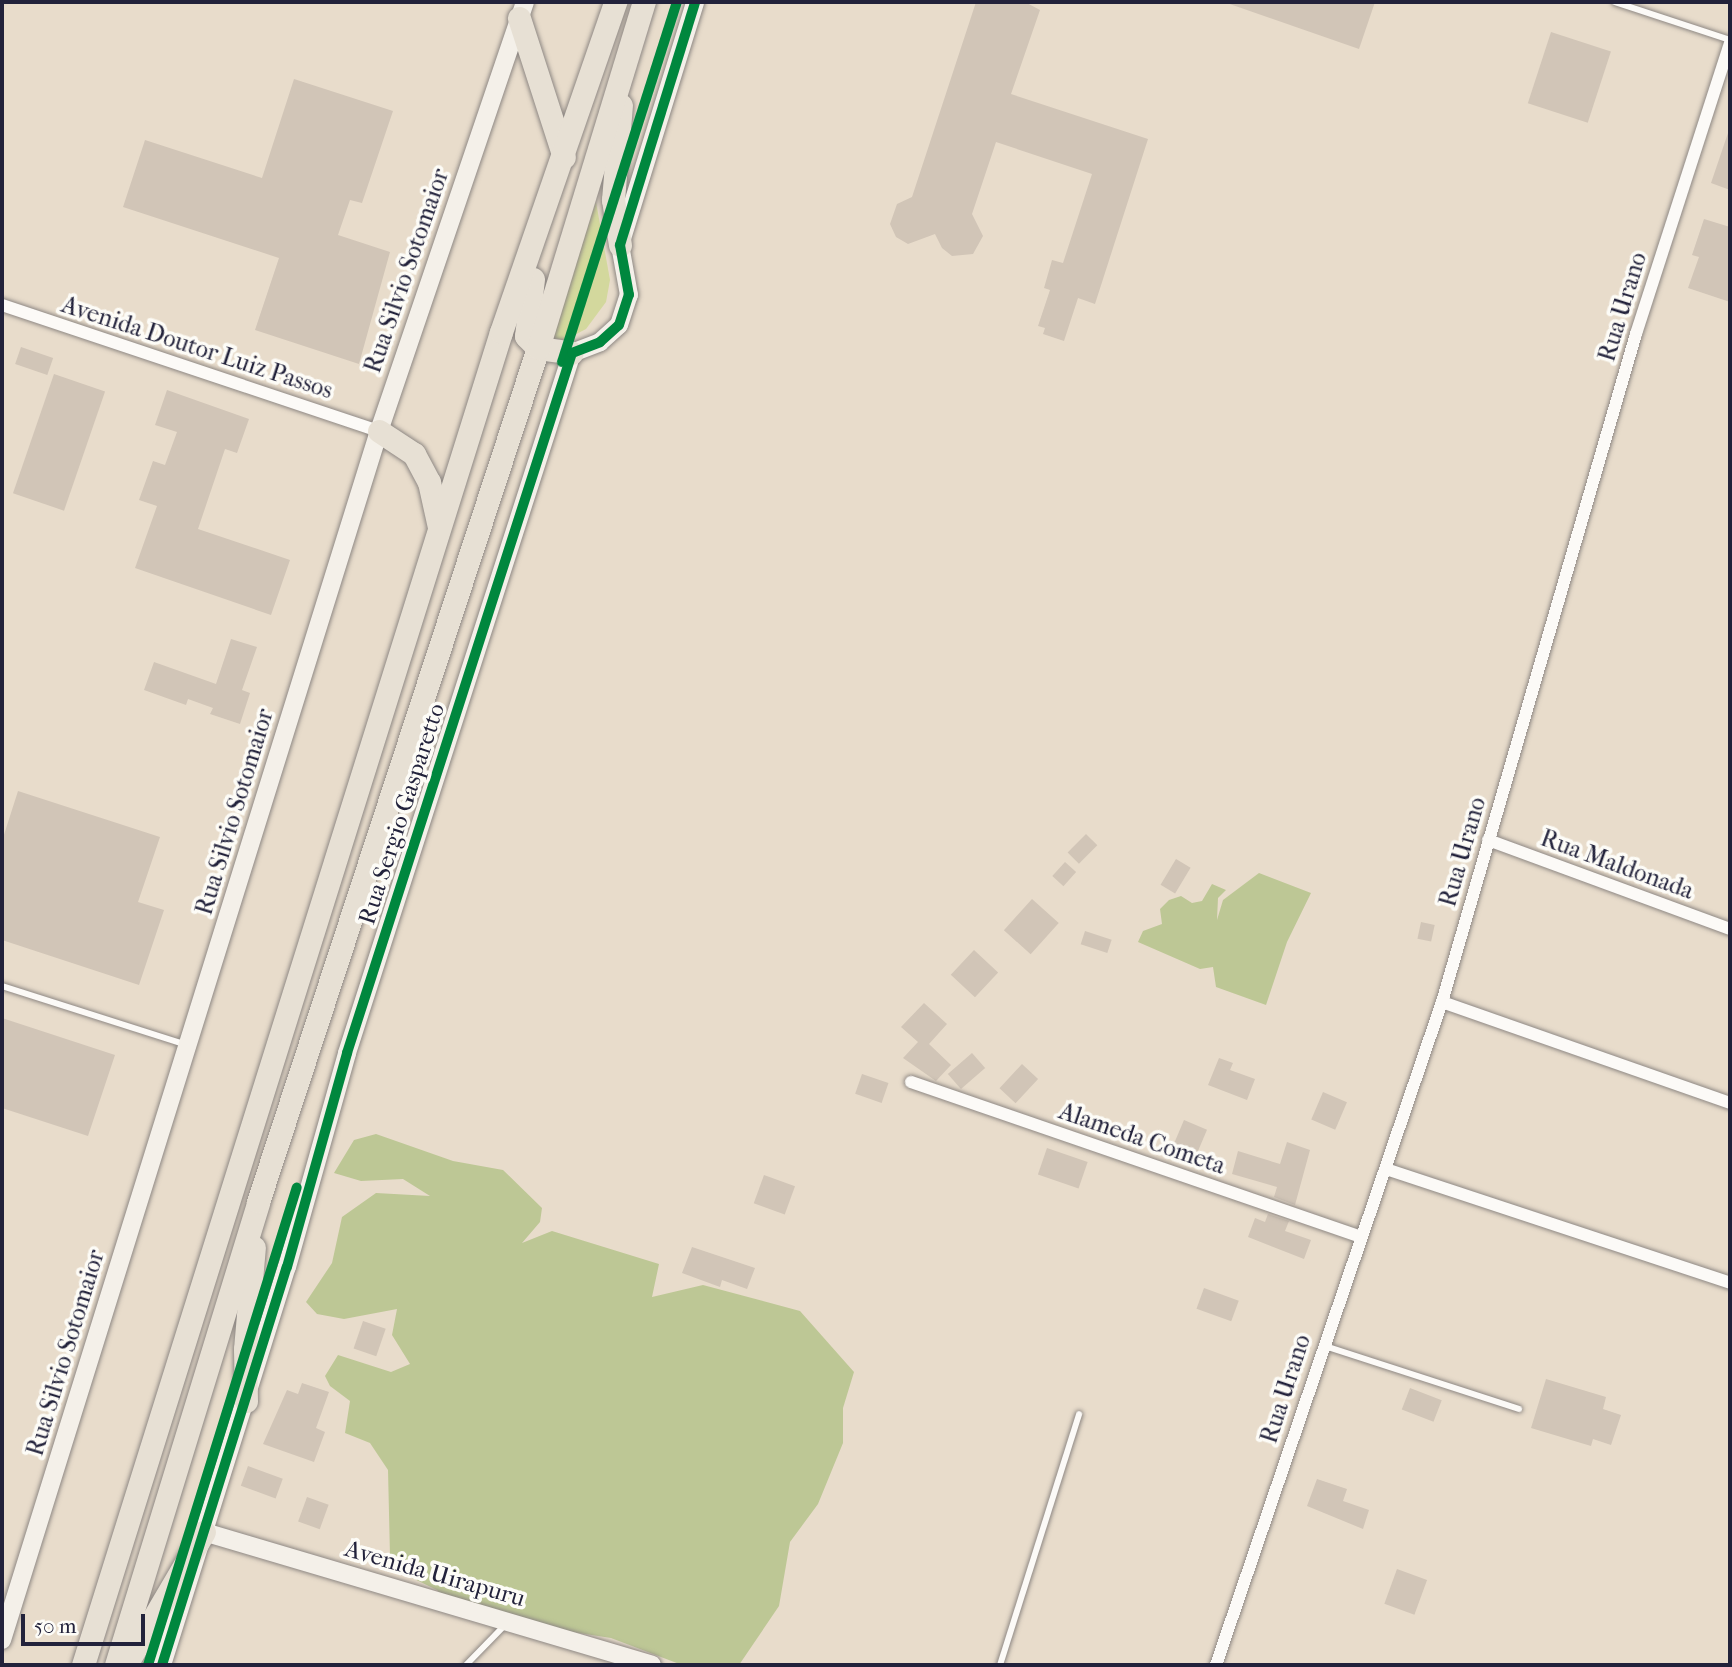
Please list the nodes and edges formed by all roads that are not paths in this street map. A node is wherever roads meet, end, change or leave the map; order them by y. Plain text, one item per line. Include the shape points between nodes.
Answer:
1 (615, 2) edge
2 (644, 2) edge
3 (695, 2) edge
4 (1615, 2) edge
5 (522, 10) edge
6 (1730, 42) edge
7 (625, 58) junction
8 (565, 153) junction
9 (620, 245) junction
10 (2, 305) edge
11 (538, 348) junction
12 (572, 353) junction
13 (380, 431) junction
14 (439, 528) junction
15 (1488, 840) junction
16 (1730, 929) edge
17 (2, 986) edge
18 (1442, 1002) junction
19 (187, 1046) junction
20 (911, 1082) dead end
21 (1730, 1104) edge
22 (1386, 1169) junction
23 (258, 1202) junction
24 (1359, 1236) junction
25 (1730, 1283) edge
26 (1323, 1345) junction
27 (246, 1401) junction
28 (1519, 1409) dead end
29 (1079, 1414) dead end
30 (204, 1531) junction
31 (118, 1552) junction
32 (508, 1622) junction
33 (2, 1640) edge
34 (611, 1659) edge
35 (73, 1665) edge
36 (83, 1665) edge
37 (116, 1665) edge
38 (125, 1665) edge
39 (162, 1665) edge
40 (466, 1665) edge
41 (652, 1665) edge
42 (1000, 1665) edge
43 (1216, 1665) edge

1 - 8 highway
2 - 7 highway
3 - 9 street
4 - 6 lane
5 - 8 highway
5 - 13 street, Rua Silvio Sotomaior
6 - 15 street, Rua Urano via 1636,334
7 - 9 highway via 612,200
7 - 11 highway
8 - 11 highway via 526,305 526,335
8 - 14 highway via 501,332
9 - 12 street via 629,295 619,325 600,342
10 - 13 street, Avenida Doutor Luiz Passos
11 - 12 highway
11 - 23 highway
12 - 27 street, Rua Sergio Gasparetto via 346,1054
13 - 14 highway via 414,454 429,482
13 - 19 street, Rua Silvio Sotomaior
14 - 31 highway
15 - 16 street, Rua Maldonada
15 - 18 street, Rua Urano
17 - 19 lane
18 - 21 street
18 - 22 street, Rua Urano
19 - 33 street, Rua Silvio Sotomaior
20 - 24 street, Alameda Cometa
22 - 24 street, Rua Urano
22 - 25 street
23 - 27 highway via 245,1349
23 - 37 highway
24 - 26 street, Rua Urano
26 - 28 lane
26 - 43 street, Rua Urano
27 - 30 street, Rua Sergio Gasparetto
29 - 42 lane
30 - 32 street, Avenida Uirapuru
30 - 38 highway
30 - 39 street, Rua Sergio Gasparetto
31 - 35 highway
31 - 36 highway
32 - 34 street, Avenida Uirapuru
32 - 40 lane
34 - 41 street, Avenida Uirapuru

